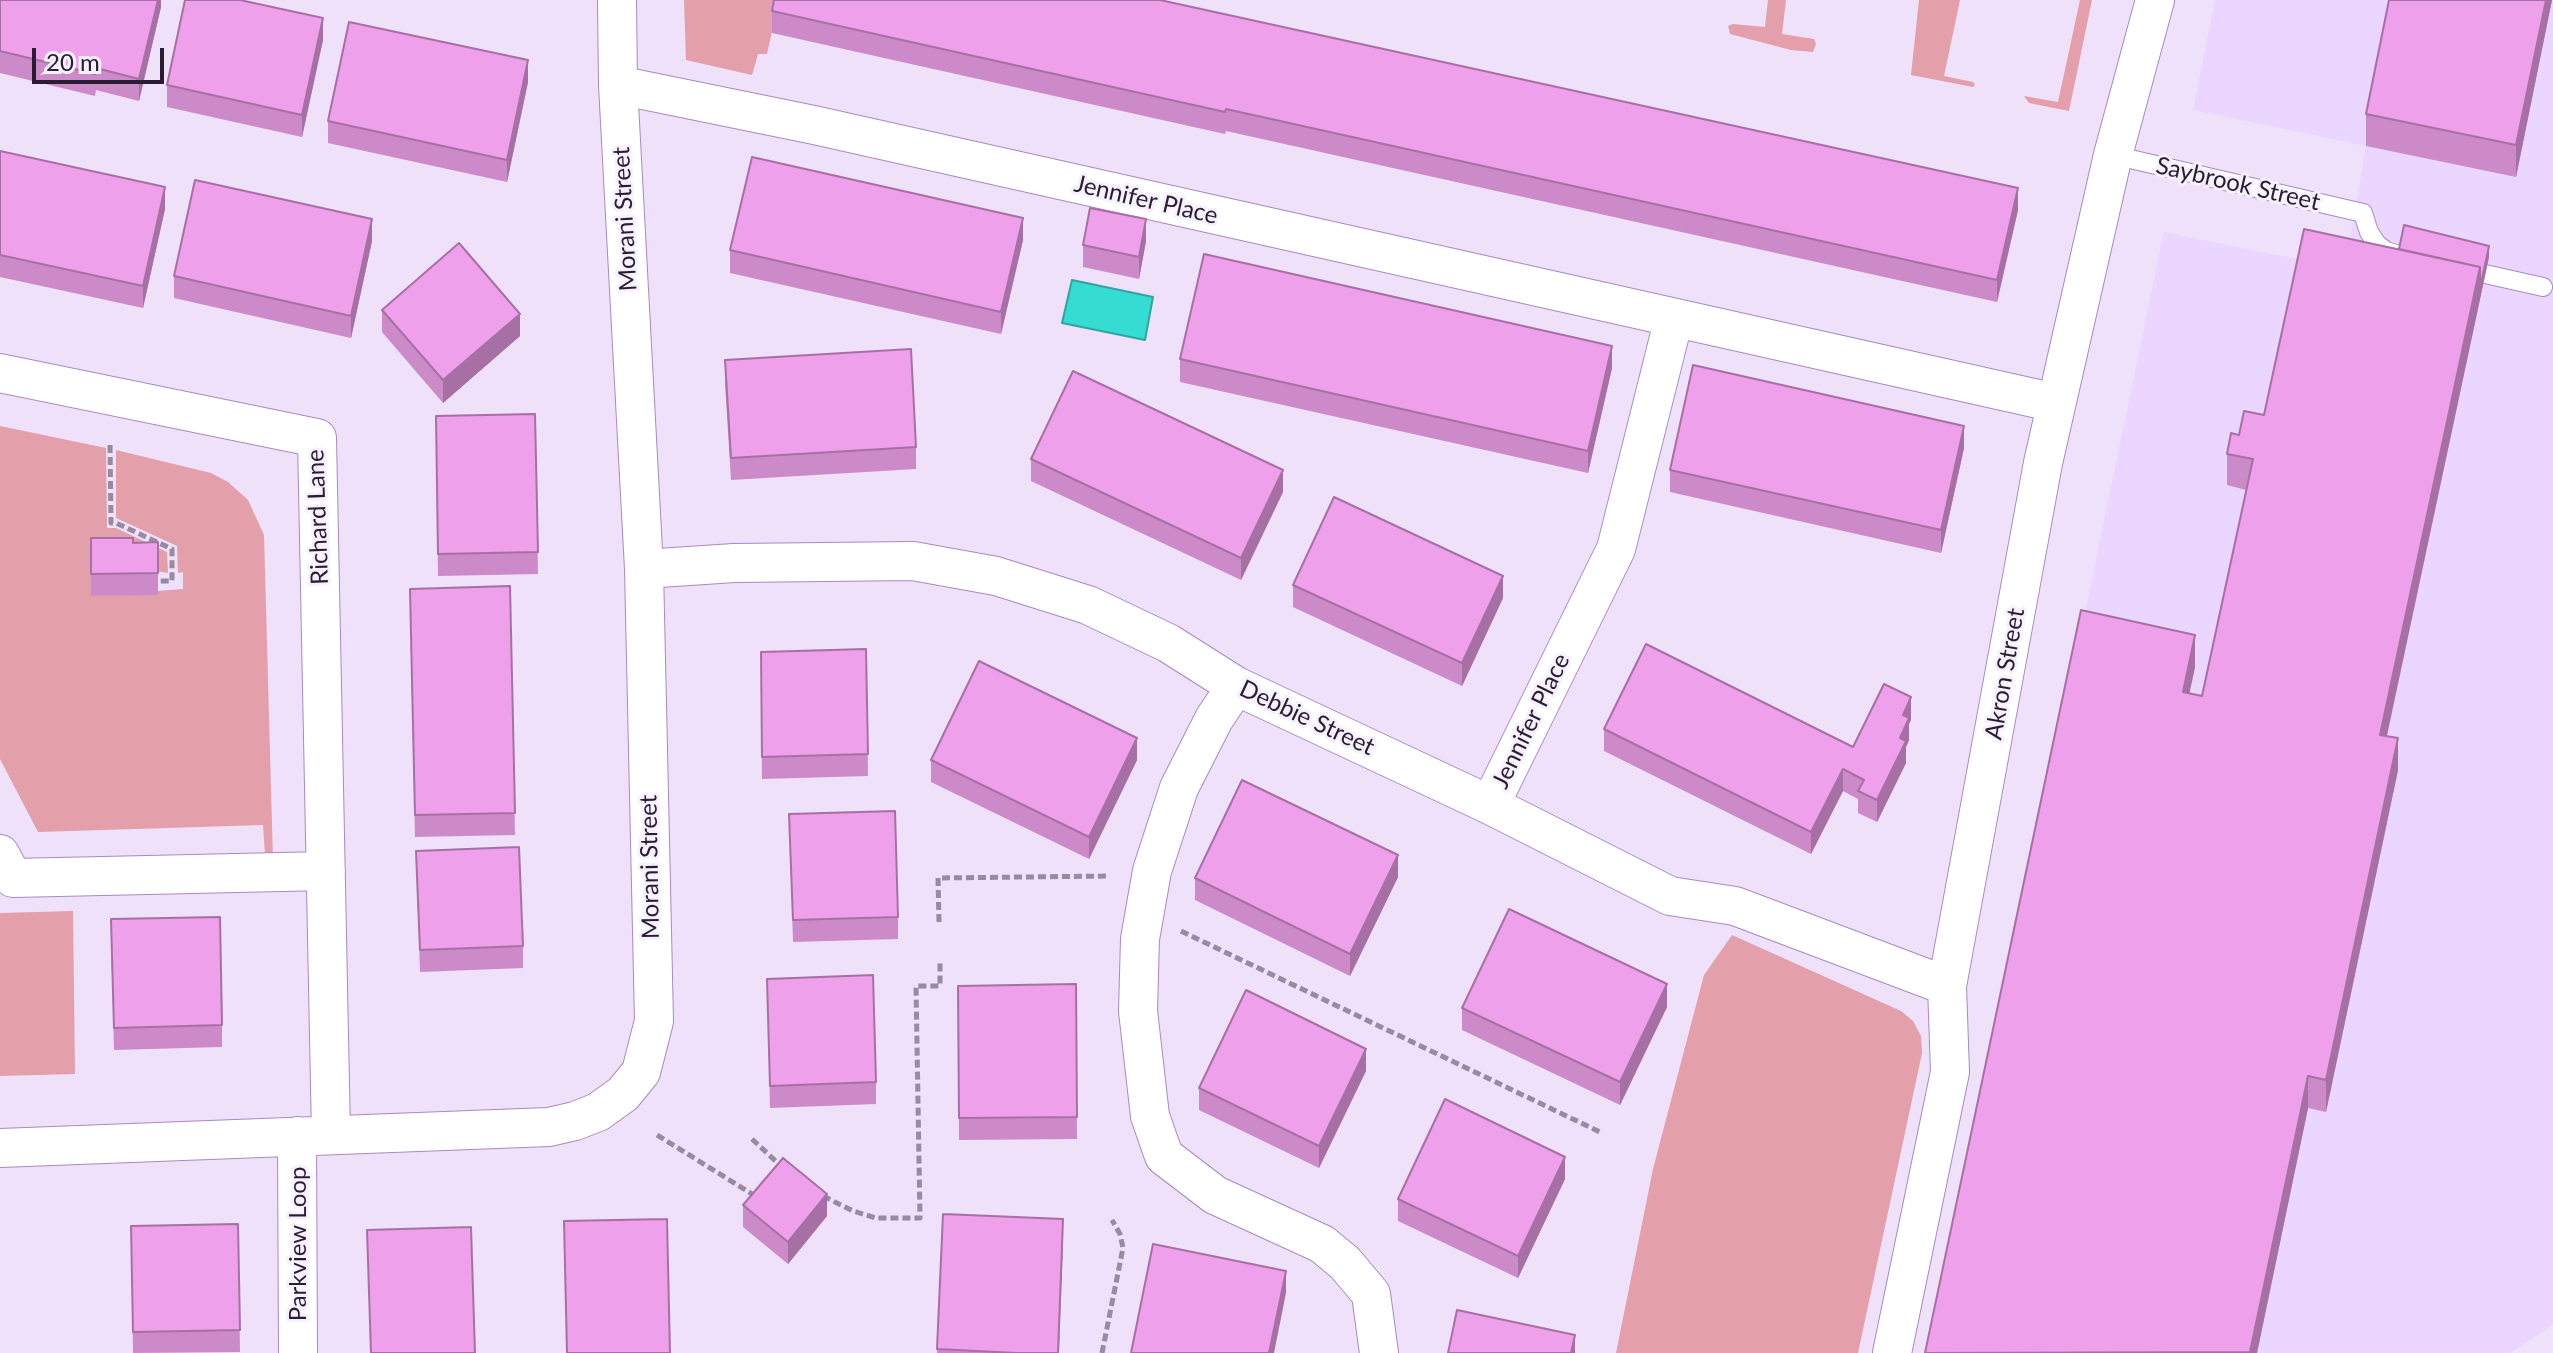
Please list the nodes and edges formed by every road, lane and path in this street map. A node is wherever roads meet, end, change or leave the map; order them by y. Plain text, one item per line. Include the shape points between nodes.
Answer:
1 (617, 0) edge
2 (2155, 0) edge
3 (618, 85) junction
4 (2113, 155) junction
5 (2400, 255) edge
6 (2485, 274) edge
7 (2543, 287) dead end
8 (1674, 318) junction
9 (0, 373) edge
10 (2056, 403) junction
11 (110, 445) dead end
12 (644, 569) junction
13 (158, 581) edge
14 (1236, 686) junction
15 (1490, 805) junction
16 (0, 854) edge
17 (326, 871) junction
18 (1119, 876) dead end
19 (939, 922) dead end
20 (1177, 929) dead end
21 (940, 961) dead end
22 (1947, 986) junction
23 (1602, 1133) dead end
24 (314, 1135) junction
25 (657, 1135) dead end
26 (752, 1139) dead end
27 (0, 1148) edge
28 (794, 1176) edge
29 (815, 1191) edge
30 (752, 1194) edge
31 (1112, 1220) dead end
32 (298, 1353) edge
33 (1102, 1353) edge
34 (1379, 1353) edge
35 (1892, 1353) edge

1 - 3 street, Morani Street
2 - 4 street, Akron Street
3 - 8 street, Jennifer Place
3 - 12 street, Morani Street
4 - 5 lane, Saybrook Street via 2363,213 2377,244
4 - 10 street, Akron Street
6 - 7 lane
8 - 10 street, Jennifer Place
8 - 15 street, Jennifer Place via 1616,549
9 - 17 street, Richard Lane via 317,438
10 - 22 street, Akron Street
11 - 13 path via 111,523 172,549 172,581
12 - 14 street, Debbie Street via 913,561 996,576 1088,605 1168,643
12 - 24 street, Morani Street via 654,1021 641,1072 598,1112 549,1127
14 - 15 street, Debbie Street
14 - 34 street via 1179,788 1152,871 1140,939 1138,1011 1150,1116 1164,1156 1215,1195 1322,1244 1345,1263 1371,1294
15 - 22 street, Debbie Street via 1670,896 1735,906
16 - 17 street via 13,878
17 - 24 street, Richard Lane
18 - 19 path via 938,878
20 - 23 path
21 - 29 path via 940,986 916,986 920,1218 876,1218
22 - 35 street, Akron Street via 1950,1072
24 - 27 street, Morani Street
24 - 32 street, Parkview Loop
25 - 30 path
26 - 28 path
31 - 33 path via 1123,1248

